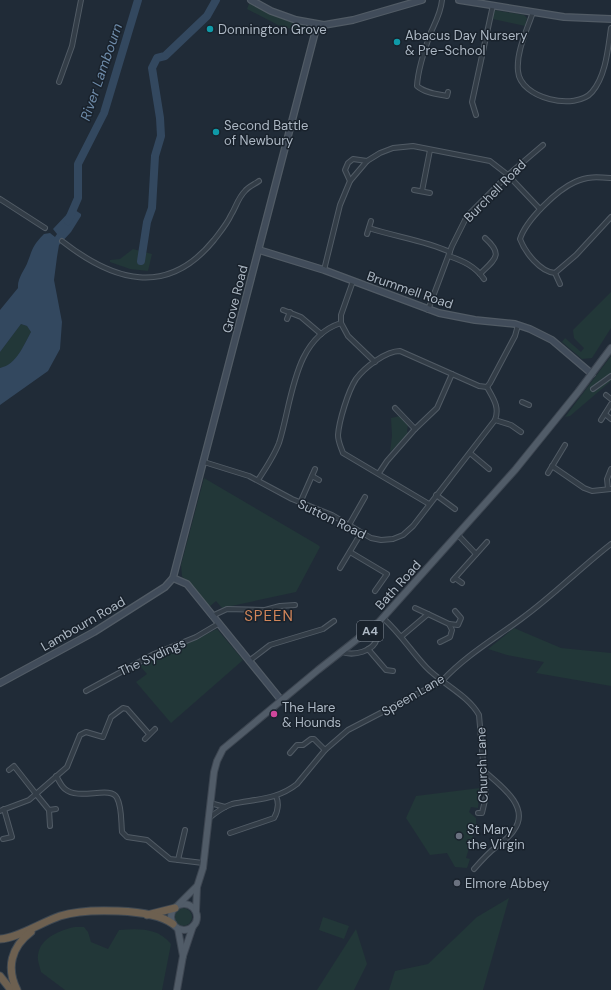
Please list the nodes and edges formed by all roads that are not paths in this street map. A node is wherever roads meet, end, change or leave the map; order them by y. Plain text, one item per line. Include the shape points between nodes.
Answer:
1 (81, 0) edge
2 (251, 0) edge
3 (422, 0) edge
4 (442, 0) edge
5 (459, 0) edge
6 (478, 1) edge
7 (493, 5) junction
8 (533, 12) junction
9 (611, 19) edge
10 (317, 25) junction
11 (611, 28) edge
12 (59, 82) dead end
13 (417, 86) junction
14 (412, 88) dead end
15 (448, 92) dead end
16 (476, 115) dead end
17 (543, 145) dead end
18 (430, 150) junction
19 (367, 161) junction
20 (508, 175) junction
21 (611, 178) edge
22 (259, 181) dead end
23 (350, 181) junction
24 (414, 190) dead end
25 (422, 191) junction
26 (430, 192) dead end
27 (0, 199) edge
28 (540, 209) junction
29 (611, 217) edge
30 (371, 221) dead end
31 (45, 228) dead end
32 (369, 228) junction
33 (367, 234) dead end
34 (485, 238) dead end
35 (62, 241) dead end
36 (259, 250) junction
37 (450, 254) junction
38 (324, 270) junction
39 (555, 273) junction
40 (480, 274) junction
41 (484, 279) dead end
42 (353, 281) junction
43 (560, 284) dead end
44 (283, 310) dead end
45 (428, 310) junction
46 (290, 312) junction
47 (287, 318) dead end
48 (340, 323) junction
49 (518, 325) junction
50 (321, 334) junction
51 (611, 348) edge
52 (375, 362) junction
53 (452, 374) junction
54 (592, 374) junction
55 (611, 376) edge
56 (487, 387) junction
57 (593, 389) dead end
58 (606, 395) dead end
59 (611, 398) edge
60 (522, 402) dead end
61 (611, 404) edge
62 (530, 405) dead end
63 (395, 408) dead end
64 (605, 414) junction
65 (611, 419) edge
66 (495, 420) junction
67 (601, 420) dead end
68 (415, 429) junction
69 (521, 432) dead end
70 (281, 436) junction
71 (286, 438) dead end
72 (565, 445) dead end
73 (470, 452) junction
74 (204, 462) junction
75 (552, 466) junction
76 (315, 469) dead end
77 (489, 469) dead end
78 (609, 469) edge
79 (379, 473) junction
80 (548, 473) dead end
81 (312, 476) junction
82 (258, 480) junction
83 (319, 480) dead end
84 (610, 489) edge
85 (436, 495) junction
86 (365, 497) dead end
87 (300, 503) junction
88 (429, 504) junction
89 (455, 509) dead end
90 (349, 525) junction
91 (361, 533) junction
92 (458, 535) junction
93 (487, 542) dead end
94 (611, 544) edge
95 (350, 552) junction
96 (476, 554) junction
97 (340, 568) dead end
98 (173, 578) junction
99 (462, 583) dead end
100 (375, 591) dead end
101 (295, 605) dead end
102 (415, 608) dead end
103 (455, 611) dead end
104 (428, 614) junction
105 (212, 616) junction
106 (383, 618) junction
107 (334, 621) dead end
108 (218, 624) junction
109 (449, 624) junction
110 (376, 626) junction
111 (323, 629) junction
112 (327, 633) dead end
113 (402, 636) junction
114 (440, 642) dead end
115 (368, 649) junction
116 (342, 652) junction
117 (249, 660) junction
118 (393, 671) dead end
119 (442, 681) junction
120 (0, 683) edge
121 (86, 691) dead end
122 (281, 700) junction
123 (155, 729) dead end
124 (150, 734) junction
125 (145, 739) dead end
126 (325, 750) junction
127 (290, 753) dead end
128 (9, 770) dead end
129 (483, 771) junction
130 (56, 776) junction
131 (36, 794) junction
132 (276, 796) junction
133 (210, 803) junction
134 (225, 807) junction
135 (56, 809) dead end
136 (2, 810) edge
137 (48, 810) junction
138 (478, 813) dead end
139 (208, 819) junction
140 (50, 826) dead end
141 (186, 830) dead end
142 (230, 833) dead end
143 (18, 836) dead end
144 (12, 837) junction
145 (3, 840) dead end
146 (178, 860) junction
147 (203, 863) junction
148 (474, 869) dead end
149 (197, 887) junction
150 (176, 906) junction
151 (196, 912) junction
152 (147, 915) junction
153 (42, 924) junction
154 (176, 926) junction
155 (193, 926) junction
156 (0, 938) edge
157 (183, 956) junction
158 (0, 976) edge
159 (11, 990) edge
160 (18, 990) edge
161 (176, 990) edge

1 - 12 street via 72,46
2 - 10 street via 283,15
3 - 10 street via 353,20
4 - 13 street via 440,14 419,70
5 - 6 street
6 - 7 street
7 - 8 street
7 - 16 street via 472,102
8 - 9 street via 564,17
8 - 11 street via 519,58 518,71 527,90 555,99 571,102 583,99 592,92 603,68
10 - 36 street, Grove Road
13 - 14 street
13 - 15 street via 447,96
17 - 20 street, Burchell Road
18 - 19 street via 414,146 393,148
18 - 20 street via 490,161
18 - 25 street
19 - 23 street
19 - 23 street via 353,159 348,163 345,170
20 - 28 street
20 - 37 street, Burchell Road via 467,216
21 - 28 street via 598,176 575,181
22 - 35 street via 245,190 232,215 213,241 190,262 170,275 151,279 118,273 81,256
23 - 38 street via 340,205
24 - 25 street
25 - 26 street
27 - 31 street
28 - 39 street via 520,239 532,258 549,273
29 - 39 street
30 - 32 street
32 - 33 street
32 - 37 street via 423,242
34 - 40 street via 495,246 497,255
36 - 38 street, Brummell Road
36 - 74 street, Grove Road
37 - 40 street via 475,268
37 - 45 street, Burchell Road
38 - 42 street, Brummell Road
39 - 43 street
40 - 41 street
42 - 45 street, Brummell Road
42 - 48 street
44 - 46 street
45 - 49 street, Brummell Road via 462,318
46 - 47 street
46 - 50 street via 304,319
48 - 50 street
48 - 52 street via 348,336
49 - 54 street, Brummell Road via 535,330 552,340
49 - 56 street via 510,346
50 - 70 street via 299,363
51 - 54 main road, A4
52 - 53 street via 389,352 400,351
52 - 79 street via 356,379 338,435 344,453
53 - 56 street via 478,386
53 - 68 street via 437,408
54 - 92 main road, Bath Road / A4 via 534,448
55 - 57 street
56 - 66 street via 496,404
58 - 59 street
60 - 62 street
61 - 64 street
63 - 68 street
64 - 65 street
64 - 67 street
66 - 69 street via 511,425
66 - 73 street, Sutton Road
68 - 79 street via 387,460
70 - 71 street
70 - 82 street via 271,460
72 - 75 street via 564,451
73 - 77 street
73 - 85 street, Sutton Road
74 - 82 street, Sutton Road
74 - 98 street, Grove Road
75 - 80 street
75 - 84 street via 584,488 592,491
76 - 81 street
78 - 84 street via 607,478
79 - 88 street
81 - 83 street
81 - 87 street
82 - 87 street, Sutton Road
85 - 88 street, Sutton Road
85 - 89 street
86 - 90 street
87 - 90 street, Sutton Road via 332,515
88 - 91 street, Sutton Road via 410,530 399,537 381,540
90 - 91 street, Sutton Road
91 - 95 street
92 - 96 street
92 - 106 main road, Bath Road / A4
93 - 96 street
94 - 119 street, Speen Lane via 522,618 459,664
95 - 97 street
95 - 100 street via 387,574
96 - 99 street via 454,579
98 - 105 street via 187,584
98 - 120 street, Lambourn Road via 165,587 94,632
101 - 105 street via 265,610 227,609
102 - 104 street
103 - 109 street via 461,618 460,621 458,625
104 - 109 street
104 - 113 street
105 - 108 street
106 - 110 main road, Bath Road / A4
106 - 113 street, Church Lane
107 - 111 street
108 - 117 street
108 - 121 street, The Sydings via 196,637 154,654
109 - 114 street via 452,630 450,637
110 - 115 street via 378,636
110 - 116 main road, Bath Road / A4
111 - 112 street
111 - 117 street via 274,643
113 - 119 street, Church Lane via 427,668
115 - 116 street via 360,653
115 - 118 street via 386,670
116 - 122 main road, Bath Road / A4
117 - 122 street
119 - 126 street, Speen Lane via 348,730
119 - 129 street, Church Lane via 471,704 479,715
122 - 133 main road, Bath Road / A4 via 223,749 215,765
123 - 124 street
124 - 125 street
124 - 130 street via 126,709 119,710 108,723 103,737 86,732 80,735 67,767
126 - 127 street via 311,739 303,745 297,745
126 - 132 street, Speen Lane via 296,784
128 - 131 street via 16,764
129 - 138 street, Church Lane via 486,796 482,813
129 - 148 street via 513,799 518,808 518,820 515,830
130 - 131 street
130 - 146 street via 65,789 70,791 85,795 109,791 114,794 118,799 122,832 127,837 147,840 170,859
131 - 136 street via 29,800
131 - 137 street
132 - 134 street, Speen Lane
132 - 142 street via 276,819
133 - 134 street, Speen Lane
133 - 139 main road, Bath Road / A4
134 - 139 street, Speen Lane
135 - 137 street
136 - 144 street
137 - 140 street
139 - 147 main road, Bath Road / A4
141 - 146 street
143 - 144 street
144 - 145 street
146 - 147 street
147 - 149 main road, Bath Road / A4
149 - 150 main road
149 - 151 main road, Bath Road / A4
150 - 151 main road via 188,904
150 - 152 highway
150 - 154 main road via 171,914
151 - 155 main road via 197,919
152 - 153 highway via 91,910 61,916
152 - 154 highway
153 - 156 highway via 17,935
153 - 160 highway via 20,940 13,953 11,972
154 - 155 main road via 186,930
154 - 157 main road
155 - 157 main road
157 - 161 main road
158 - 159 highway

